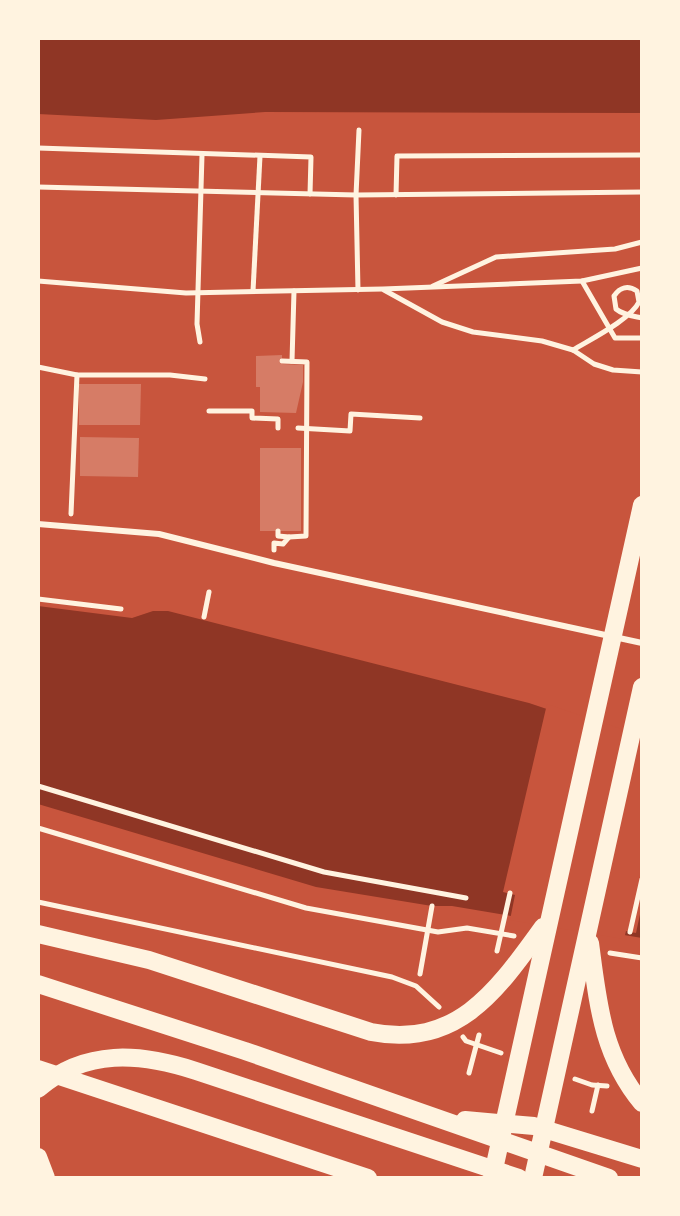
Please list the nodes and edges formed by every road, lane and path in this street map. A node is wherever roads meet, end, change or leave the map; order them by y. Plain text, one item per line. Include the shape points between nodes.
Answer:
1 (359, 130) dead end
2 (38, 148) edge
3 (202, 155) junction
4 (642, 155) edge
5 (260, 156) junction
6 (38, 187) edge
7 (200, 192) junction
8 (642, 192) edge
9 (258, 193) junction
10 (310, 194) junction
11 (356, 195) junction
12 (396, 195) junction
13 (642, 242) edge
14 (642, 268) edge
15 (38, 281) edge
16 (582, 281) junction
17 (428, 288) junction
18 (383, 289) junction
19 (358, 290) junction
20 (253, 291) junction
21 (294, 291) junction
22 (198, 292) junction
23 (642, 318) edge
24 (608, 327) junction
25 (642, 338) edge
26 (200, 342) dead end
27 (573, 350) junction
28 (282, 361) dead end
29 (292, 361) junction
30 (38, 367) edge
31 (642, 372) edge
32 (77, 375) junction
33 (205, 379) dead end
34 (209, 411) dead end
35 (420, 418) dead end
36 (307, 427) junction
37 (278, 428) dead end
38 (298, 428) dead end
39 (642, 505) edge
40 (38, 524) edge
41 (71, 526) junction
42 (278, 531) dead end
43 (289, 537) junction
44 (274, 543) dead end
45 (209, 592) dead end
46 (38, 599) edge
47 (121, 609) dead end
48 (204, 617) dead end
49 (642, 643) edge
50 (642, 687) edge
51 (38, 786) edge
52 (38, 828) edge
53 (642, 879) edge
54 (510, 893) dead end
55 (466, 898) dead end
56 (38, 902) edge
57 (432, 906) dead end
58 (547, 922) junction
59 (587, 929) junction
60 (428, 930) junction
61 (630, 932) dead end
62 (38, 934) edge
63 (525, 938) dead end
64 (598, 951) dead end
65 (642, 958) edge
66 (495, 963) dead end
67 (420, 974) dead end
68 (38, 984) edge
69 (447, 1017) dead end
70 (456, 1029) dead end
71 (479, 1035) dead end
72 (508, 1056) dead end
73 (38, 1069) edge
74 (469, 1073) dead end
75 (564, 1075) dead end
76 (610, 1086) dead end
77 (38, 1089) edge
78 (642, 1103) edge
79 (439, 1118) junction
80 (38, 1157) edge
81 (642, 1159) edge
82 (46, 1178) edge
83 (368, 1178) edge
84 (492, 1178) edge
85 (519, 1178) edge
86 (533, 1178) edge
87 (609, 1178) edge

1 - 11 path
2 - 3 path
3 - 5 path
3 - 7 path
4 - 12 path via 397,156
5 - 9 path
5 - 10 path via 311,157
6 - 7 path
7 - 9 path
7 - 22 path
8 - 12 path
9 - 10 path
9 - 20 path
10 - 11 path
11 - 12 path
11 - 19 path
13 - 17 path via 615,249 496,257
14 - 16 path
15 - 22 path
16 - 17 path
16 - 24 path
17 - 18 path
18 - 19 path
18 - 27 path via 473,332
19 - 21 path
20 - 21 path
20 - 22 path
21 - 29 path
22 - 26 path
23 - 24 path via 619,312 613,300 622,288 631,287 639,302 636,308
24 - 25 path via 615,338
24 - 27 path
27 - 31 path via 594,364
28 - 29 path
29 - 36 path via 307,362
30 - 32 path
32 - 33 path
32 - 41 path
34 - 37 path via 252,411 252,418 278,419
35 - 36 path via 351,414 350,431
36 - 38 path
36 - 43 path via 306,536
39 - 58 main road
40 - 41 lane
41 - 49 lane via 159,534
42 - 43 path via 278,536
43 - 44 path via 283,544
45 - 48 path
46 - 47 path
50 - 59 main road
51 - 55 path via 324,872
52 - 60 path via 306,908
53 - 61 path
54 - 66 path
56 - 69 path via 392,977 416,986
57 - 60 path
58 - 62 main road via 484,1001 434,1032 385,1035 121,952
58 - 84 main road
59 - 78 main road via 604,1034 628,1086
59 - 86 main road
60 - 63 path via 467,928
60 - 67 path
64 - 65 path
68 - 79 main road
70 - 72 path via 466,1041
71 - 74 path
73 - 83 main road
75 - 76 path
77 - 85 main road via 83,1062 132,1056 180,1066
79 - 81 main road via 534,1126
79 - 87 main road
80 - 82 main road

